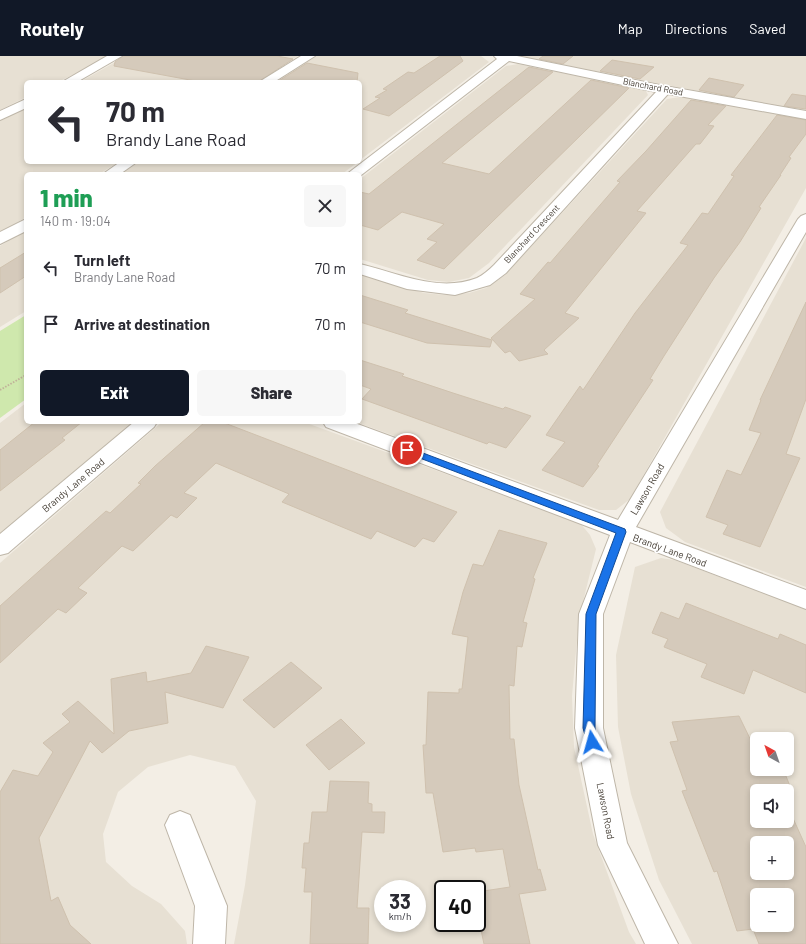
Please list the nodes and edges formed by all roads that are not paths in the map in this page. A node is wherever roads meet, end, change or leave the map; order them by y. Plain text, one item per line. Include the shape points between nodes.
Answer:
1 (116, 56) edge
2 (308, 56) edge
3 (504, 57) edge
4 (72, 80) edge
5 (268, 80) edge
6 (665, 90) junction
7 (24, 104) edge
8 (806, 115) edge
9 (0, 116) edge
10 (127, 164) edge
11 (113, 172) edge
12 (357, 172) edge
13 (806, 219) edge
14 (24, 225) edge
15 (0, 239) edge
16 (362, 270) edge
17 (145, 424) edge
18 (338, 424) edge
19 (622, 532) junction
20 (0, 547) edge
21 (806, 600) edge
22 (180, 825) dead end
23 (209, 944) edge
24 (662, 944) edge

1 - 4 street
2 - 5 street
3 - 6 street, Blanchard Road
3 - 12 street
6 - 8 street, Blanchard Road
6 - 16 street, Blanchard Crescent via 500,269 484,281 454,290 407,284
7 - 9 street
10 - 11 street
13 - 19 street, Lawson Road
14 - 15 street
17 - 20 street, Brandy Lane Road
18 - 19 street, Brandy Lane Road
19 - 21 street, Brandy Lane Road
19 - 24 street, Lawson Road via 591,614 589,728 613,845
22 - 23 street via 210,906

